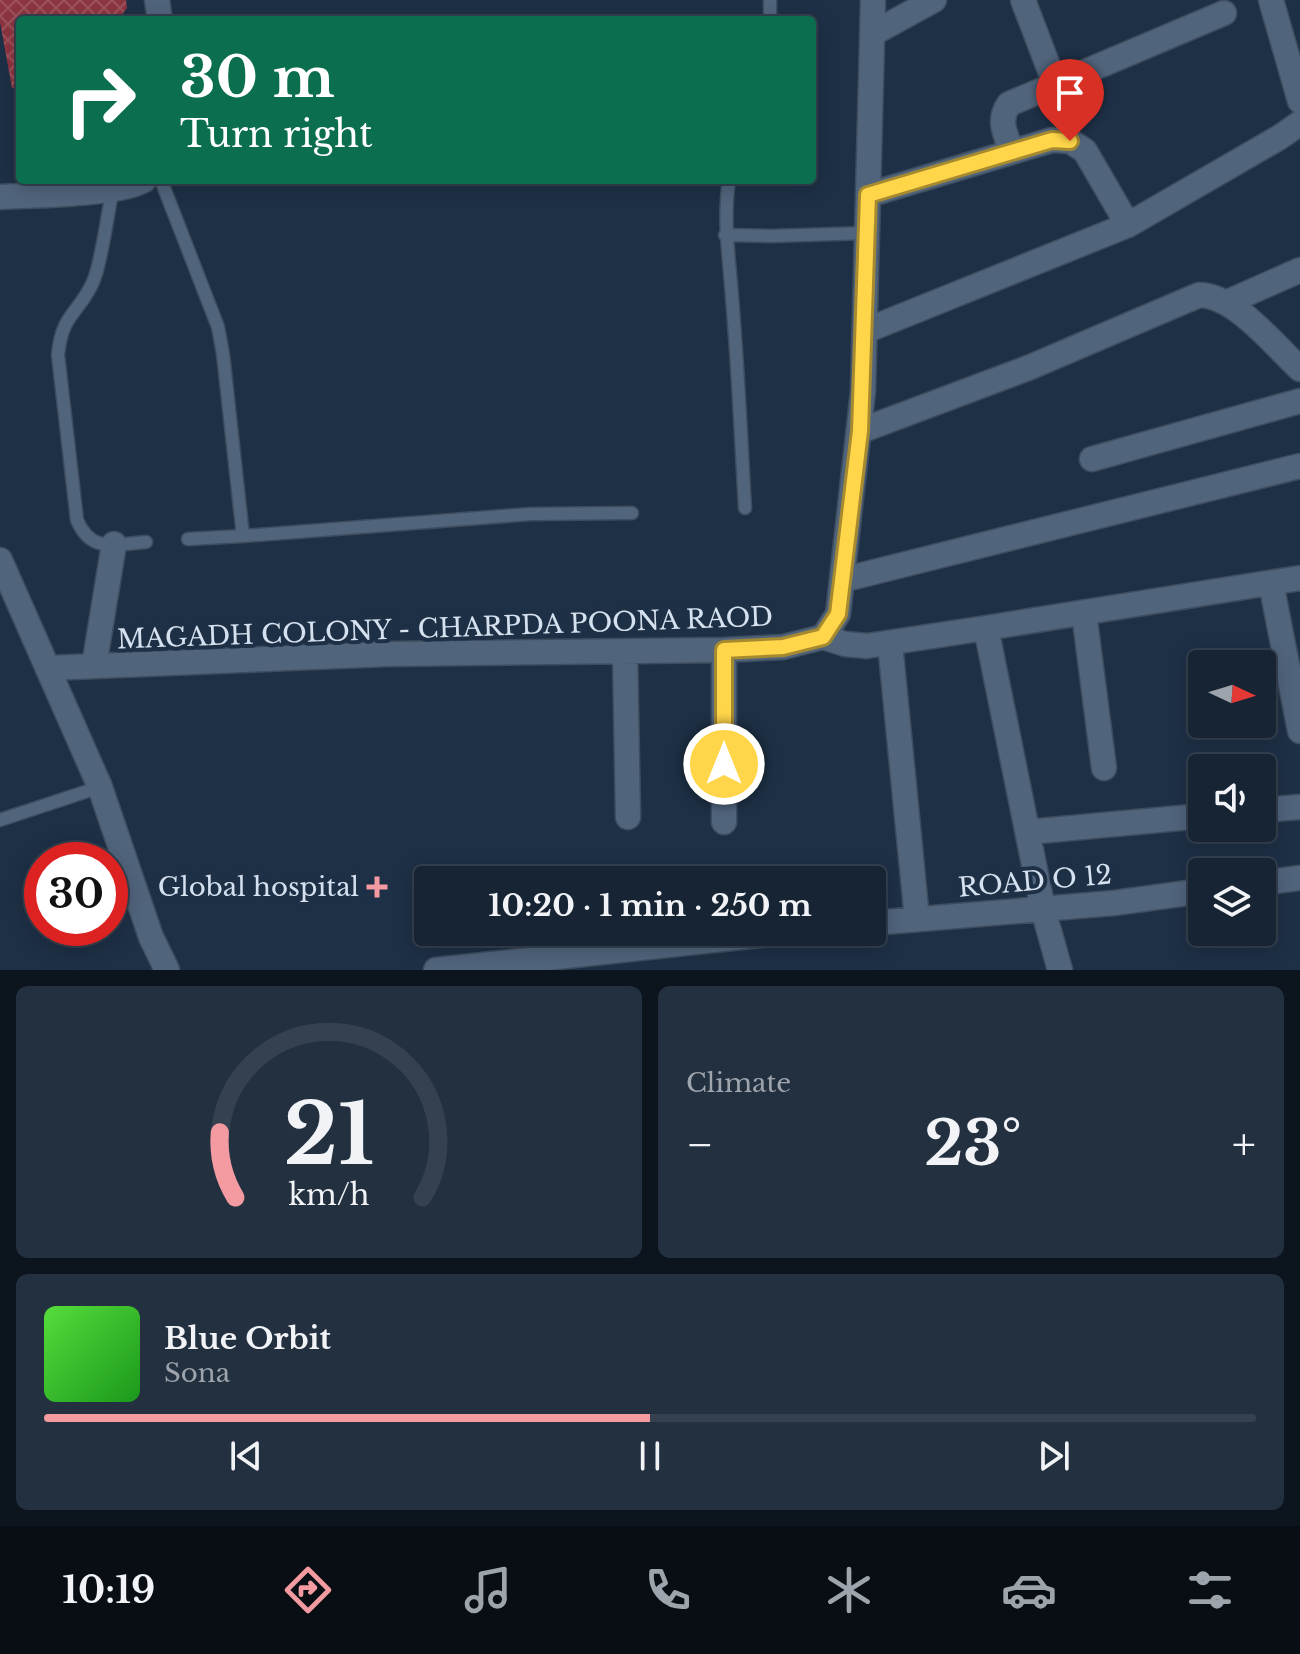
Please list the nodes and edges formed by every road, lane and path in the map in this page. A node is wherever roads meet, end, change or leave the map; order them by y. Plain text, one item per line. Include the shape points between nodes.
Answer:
1 (873, 0) edge
2 (934, 0) edge
3 (1023, 0) edge
4 (1271, 0) edge
5 (1224, 13) dead end
6 (872, 34) junction
7 (1055, 84) junction
8 (1300, 101) edge
9 (1300, 123) edge
10 (1012, 152) junction
11 (138, 184) edge
12 (163, 184) edge
13 (728, 184) edge
14 (113, 189) junction
15 (868, 195) junction
16 (0, 197) edge
17 (1128, 225) junction
18 (867, 233) junction
19 (725, 235) junction
20 (1300, 270) edge
21 (1228, 302) junction
22 (865, 331) junction
23 (1300, 369) edge
24 (1300, 401) edge
25 (860, 431) junction
26 (1092, 459) dead end
27 (1300, 466) edge
28 (745, 508) dead end
29 (632, 513) dead end
30 (243, 536) junction
31 (188, 539) dead end
32 (146, 542) dead end
33 (114, 544) junction
34 (0, 560) edge
35 (1300, 578) edge
36 (842, 580) junction
37 (1271, 583) junction
38 (1084, 613) junction
39 (986, 628) junction
40 (823, 637) junction
41 (890, 643) junction
42 (724, 650) junction
43 (625, 651) junction
44 (94, 666) junction
45 (48, 668) junction
46 (1300, 731) edge
47 (1104, 768) dead end
48 (100, 787) junction
49 (1300, 807) edge
50 (1276, 809) edge
51 (628, 817) dead end
52 (1188, 817) edge
53 (0, 820) edge
54 (724, 822) dead end
55 (1028, 832) junction
56 (1300, 878) edge
57 (1276, 881) edge
58 (1188, 893) edge
59 (1043, 909) junction
60 (917, 919) junction
61 (886, 922) edge
62 (716, 946) edge
63 (652, 958) edge
64 (167, 970) edge
65 (436, 970) edge
66 (1060, 970) edge

1 - 6 street
2 - 6 street
3 - 7 street
4 - 8 street
5 - 7 street
6 - 15 street
7 - 10 street via 1009,104 1003,112 1001,122
9 - 17 street
10 - 15 street
10 - 17 street via 1052,140 1070,141 1085,151
11 - 14 street
12 - 30 lane via 218,327
13 - 19 lane
14 - 16 street
14 - 33 lane via 93,282 60,333 58,355 77,520 91,542
15 - 18 street
17 - 22 street
18 - 19 lane
18 - 22 street
19 - 28 lane
20 - 21 street
21 - 23 street
21 - 25 street via 1213,295 1177,302 1028,368
22 - 25 street
24 - 26 street
25 - 36 street
27 - 36 street
29 - 30 lane via 531,514
30 - 31 lane
32 - 33 lane
33 - 44 street
34 - 45 street
35 - 37 street
36 - 40 street via 838,614
37 - 38 street
37 - 46 street
38 - 39 street
38 - 47 street
39 - 41 street
39 - 55 street
40 - 41 street via 867,646
40 - 42 street, MAGADH COLONY - CHARPDA POONA RAOD via 783,647
41 - 60 street
42 - 43 street, MAGADH COLONY - CHARPDA POONA RAOD
42 - 54 street
43 - 44 street, MAGADH COLONY - CHARPDA POONA RAOD
43 - 51 street
44 - 45 street, MAGADH COLONY - CHARPDA POONA RAOD
45 - 48 street
48 - 53 lane
48 - 64 street
49 - 50 street
52 - 55 street
55 - 59 street
56 - 57 street
58 - 59 street, ROAD O 12
59 - 60 street, ROAD O 12
59 - 66 street
60 - 61 street, ROAD O 12
62 - 63 street
63 - 65 street

